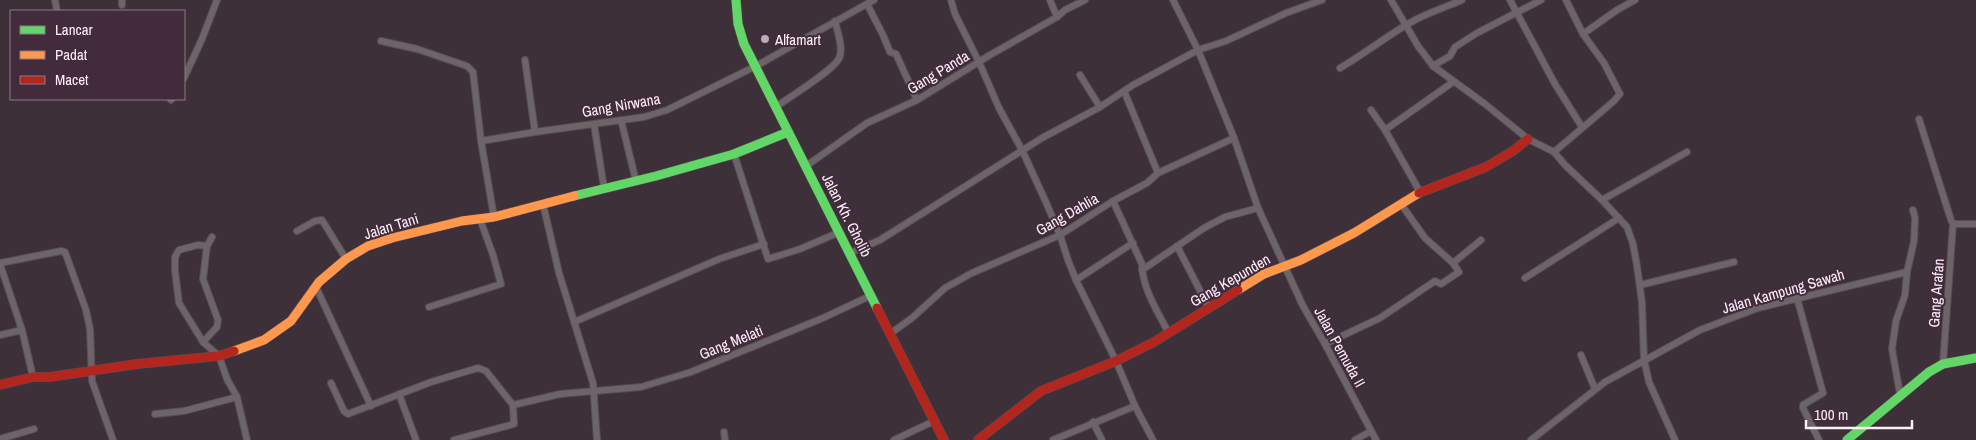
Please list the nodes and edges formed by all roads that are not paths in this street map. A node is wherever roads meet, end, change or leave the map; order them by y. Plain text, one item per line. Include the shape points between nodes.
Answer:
1 (217, 0) edge
2 (874, 0) edge
3 (951, 0) edge
4 (1050, 0) edge
5 (1085, 0) edge
6 (1173, 0) edge
7 (1322, 0) edge
8 (1391, 0) edge
9 (1462, 0) edge
10 (1510, 0) edge
11 (1541, 0) edge
12 (1566, 0) edge
13 (1635, 0) edge
14 (736, 4) edge
15 (866, 4) junction
16 (1516, 12) junction
17 (1057, 17) junction
18 (835, 21) junction
19 (1406, 26) junction
20 (1584, 34) junction
21 (382, 41) dead end
22 (1198, 50) junction
23 (525, 60) dead end
24 (979, 62) junction
25 (756, 66) junction
26 (1433, 66) junction
27 (1340, 68) dead end
28 (1080, 75) dead end
29 (185, 76) edge
30 (1453, 82) junction
31 (1124, 91) junction
32 (917, 100) junction
33 (776, 107) junction
34 (1100, 107) junction
35 (1371, 110) dead end
36 (1920, 119) dead end
37 (621, 120) junction
38 (594, 124) junction
39 (1582, 127) junction
40 (1385, 130) junction
41 (535, 132) junction
42 (788, 132) junction
43 (1234, 138) junction
44 (1528, 140) junction
45 (481, 141) junction
46 (1022, 150) junction
47 (1554, 152) junction
48 (1687, 152) dead end
49 (734, 154) junction
50 (806, 166) junction
51 (1158, 173) junction
52 (636, 180) junction
53 (604, 188) junction
54 (1420, 192) junction
55 (1602, 200) junction
56 (1114, 201) junction
57 (543, 204) junction
58 (1401, 204) junction
59 (1258, 208) junction
60 (1913, 210) dead end
61 (494, 218) junction
62 (1619, 218) junction
63 (480, 219) junction
64 (1953, 224) junction
65 (1976, 224) edge
66 (297, 231) dead end
67 (840, 232) junction
68 (1060, 235) junction
69 (212, 237) dead end
70 (1481, 240) dead end
71 (1133, 243) junction
72 (764, 244) junction
73 (207, 246) junction
74 (1177, 246) junction
75 (850, 253) junction
76 (346, 259) junction
77 (1734, 262) dead end
78 (0, 263) edge
79 (1453, 263) junction
80 (1285, 265) junction
81 (1142, 270) junction
82 (1907, 272) junction
83 (1524, 278) dead end
84 (1076, 280) junction
85 (1640, 285) junction
86 (316, 287) junction
87 (872, 295) junction
88 (1796, 298) junction
89 (429, 307) dead end
90 (1209, 308) junction
91 (574, 322) junction
92 (22, 330) junction
93 (1168, 332) junction
94 (891, 333) junction
95 (0, 335) edge
96 (203, 342) junction
97 (1325, 344) junction
98 (1581, 355) dead end
99 (219, 356) junction
100 (1976, 358) edge
101 (1644, 360) junction
102 (1116, 361) junction
103 (1943, 364) junction
104 (92, 370) junction
105 (33, 378) junction
106 (331, 383) dead end
107 (0, 385) edge
108 (1595, 389) junction
109 (593, 391) junction
110 (399, 394) junction
111 (1900, 394) junction
112 (237, 397) junction
113 (512, 405) junction
114 (371, 406) junction
115 (1135, 406) junction
116 (155, 414) dead end
117 (934, 421) junction
118 (1093, 422) junction
119 (34, 430) dead end
120 (1371, 431) junction
121 (724, 432) dead end
122 (0, 439) edge
123 (113, 440) edge
124 (247, 440) edge
125 (416, 440) edge
126 (454, 440) edge
127 (597, 440) edge
128 (725, 440) edge
129 (894, 440) edge
130 (944, 440) edge
131 (978, 440) edge
132 (1053, 440) edge
133 (1102, 440) edge
134 (1153, 440) edge
135 (1355, 440) edge
136 (1376, 440) edge
137 (1531, 440) edge
138 (1675, 440) edge
139 (1819, 440) edge
140 (1847, 440) edge

1 - 29 street
2 - 15 street, Gang Nirwana
3 - 24 street
4 - 17 street
5 - 17 street, Gang Panda
6 - 22 street, Jalan Pemuda II
7 - 22 street
8 - 19 street
9 - 19 street
10 - 16 street
11 - 16 street
12 - 20 street
13 - 20 street
14 - 25 street, Jalan Kh. Gholib via 744,44
15 - 18 street, Gang Nirwana
15 - 32 street via 890,52 896,54
16 - 26 street via 1459,44 1450,56
16 - 39 street
17 - 24 street, Gang Panda
18 - 25 street, Gang Nirwana
18 - 33 street via 840,44 838,62
19 - 26 street
19 - 27 street
20 - 39 street via 1620,94
21 - 45 street via 417,49 470,68 475,77
22 - 31 street
22 - 43 street, Jalan Pemuda II
23 - 41 street
24 - 32 street, Gang Panda
24 - 46 street
25 - 33 street, Jalan Kh. Gholib
25 - 37 street, Gang Nirwana via 667,110
26 - 30 street
28 - 34 street
30 - 40 street
30 - 44 street
31 - 34 street
31 - 51 street
32 - 50 street, Gang Panda via 867,124
33 - 42 street, Jalan Kh. Gholib
34 - 46 street
35 - 40 street
36 - 64 street
37 - 38 street, Gang Nirwana
37 - 52 street
38 - 41 street, Gang Nirwana
38 - 53 street
39 - 47 street
40 - 54 street
41 - 45 street, Gang Nirwana
42 - 49 street, Jalan Tani
42 - 50 street, Jalan Kh. Gholib
43 - 51 street, Gang Dahlia
43 - 59 street, Jalan Pemuda II
44 - 47 street
44 - 54 street, Gang Kepunden via 1486,167
45 - 61 street
46 - 68 street
46 - 75 street via 887,236
47 - 55 street
48 - 55 street
49 - 52 street, Jalan Tani
49 - 72 street
50 - 67 street, Jalan Kh. Gholib
51 - 56 street, Gang Dahlia via 1147,183
52 - 53 street, Jalan Tani
53 - 57 street, Jalan Tani
54 - 58 street, Gang Kepunden
55 - 62 street
56 - 68 street, Gang Dahlia
56 - 71 street
57 - 61 street, Jalan Tani
57 - 91 street
58 - 79 street via 1425,238
58 - 80 street, Gang Kepunden via 1354,233
59 - 74 street via 1225,218
59 - 80 street, Jalan Pemuda II
60 - 82 street via 1914,241
61 - 63 street, Jalan Tani
62 - 83 street
62 - 85 street via 1627,227 1633,244
63 - 76 street, Jalan Tani via 462,220 392,238 368,246
63 - 89 street via 501,284
64 - 65 street
64 - 103 street, Gang Arafan
66 - 76 street via 322,220
67 - 72 street via 768,258
67 - 75 street, Jalan Kh. Gholib
68 - 84 street
68 - 94 street, Gang Dahlia via 945,288
69 - 73 street
70 - 79 street
71 - 81 street
71 - 84 street
72 - 91 street via 720,259
73 - 96 street via 203,279 218,320 217,327
73 - 96 street via 179,250 175,262 179,303
74 - 81 street
74 - 90 street
75 - 87 street, Jalan Kh. Gholib
76 - 86 street, Jalan Tani
77 - 85 street
78 - 92 street
78 - 104 street via 61,250 65,252 86,310
79 - 97 street via 1459,272 1441,284 1435,281 1380,318
80 - 90 street, Gang Kepunden via 1264,274
80 - 97 street, Jalan Pemuda II
81 - 93 street via 1149,294
82 - 88 street, Jalan Kampung Sawah
82 - 111 street via 1892,349
84 - 102 street
85 - 101 street
86 - 99 street, Jalan Tani via 291,321 264,340
86 - 114 street
87 - 94 street, Jalan Kh. Gholib
87 - 109 street, Gang Melati via 691,372 641,386
88 - 101 street, Jalan Kampung Sawah via 1729,318
88 - 139 street via 1823,393 1803,405
90 - 93 street, Gang Kepunden
91 - 109 street
92 - 95 street
92 - 105 street
93 - 102 street, Gang Kepunden
94 - 117 street, Jalan Kh. Gholib
96 - 99 street
97 - 120 street, Jalan Pemuda II
98 - 108 street
99 - 104 street, Jalan Tani
99 - 112 street
100 - 103 street
101 - 108 street, Jalan Kampung Sawah
101 - 138 street via 1649,382
102 - 115 street
102 - 131 street, Gang Kepunden via 1041,391
103 - 111 street
104 - 105 street, Jalan Tani
104 - 123 street
105 - 107 street, Jalan Tani
106 - 114 street via 346,413
108 - 137 street, Jalan Kampung Sawah
109 - 113 street, Gang Melati via 560,394
109 - 127 street
110 - 113 street via 481,368
110 - 114 street
110 - 125 street
111 - 140 street
112 - 116 street via 184,411
112 - 124 street
113 - 126 street via 514,424
115 - 118 street
115 - 134 street
117 - 129 street
117 - 130 street, Jalan Kh. Gholib
118 - 132 street
118 - 133 street
119 - 122 street
120 - 135 street
120 - 136 street, Jalan Pemuda II
121 - 128 street

